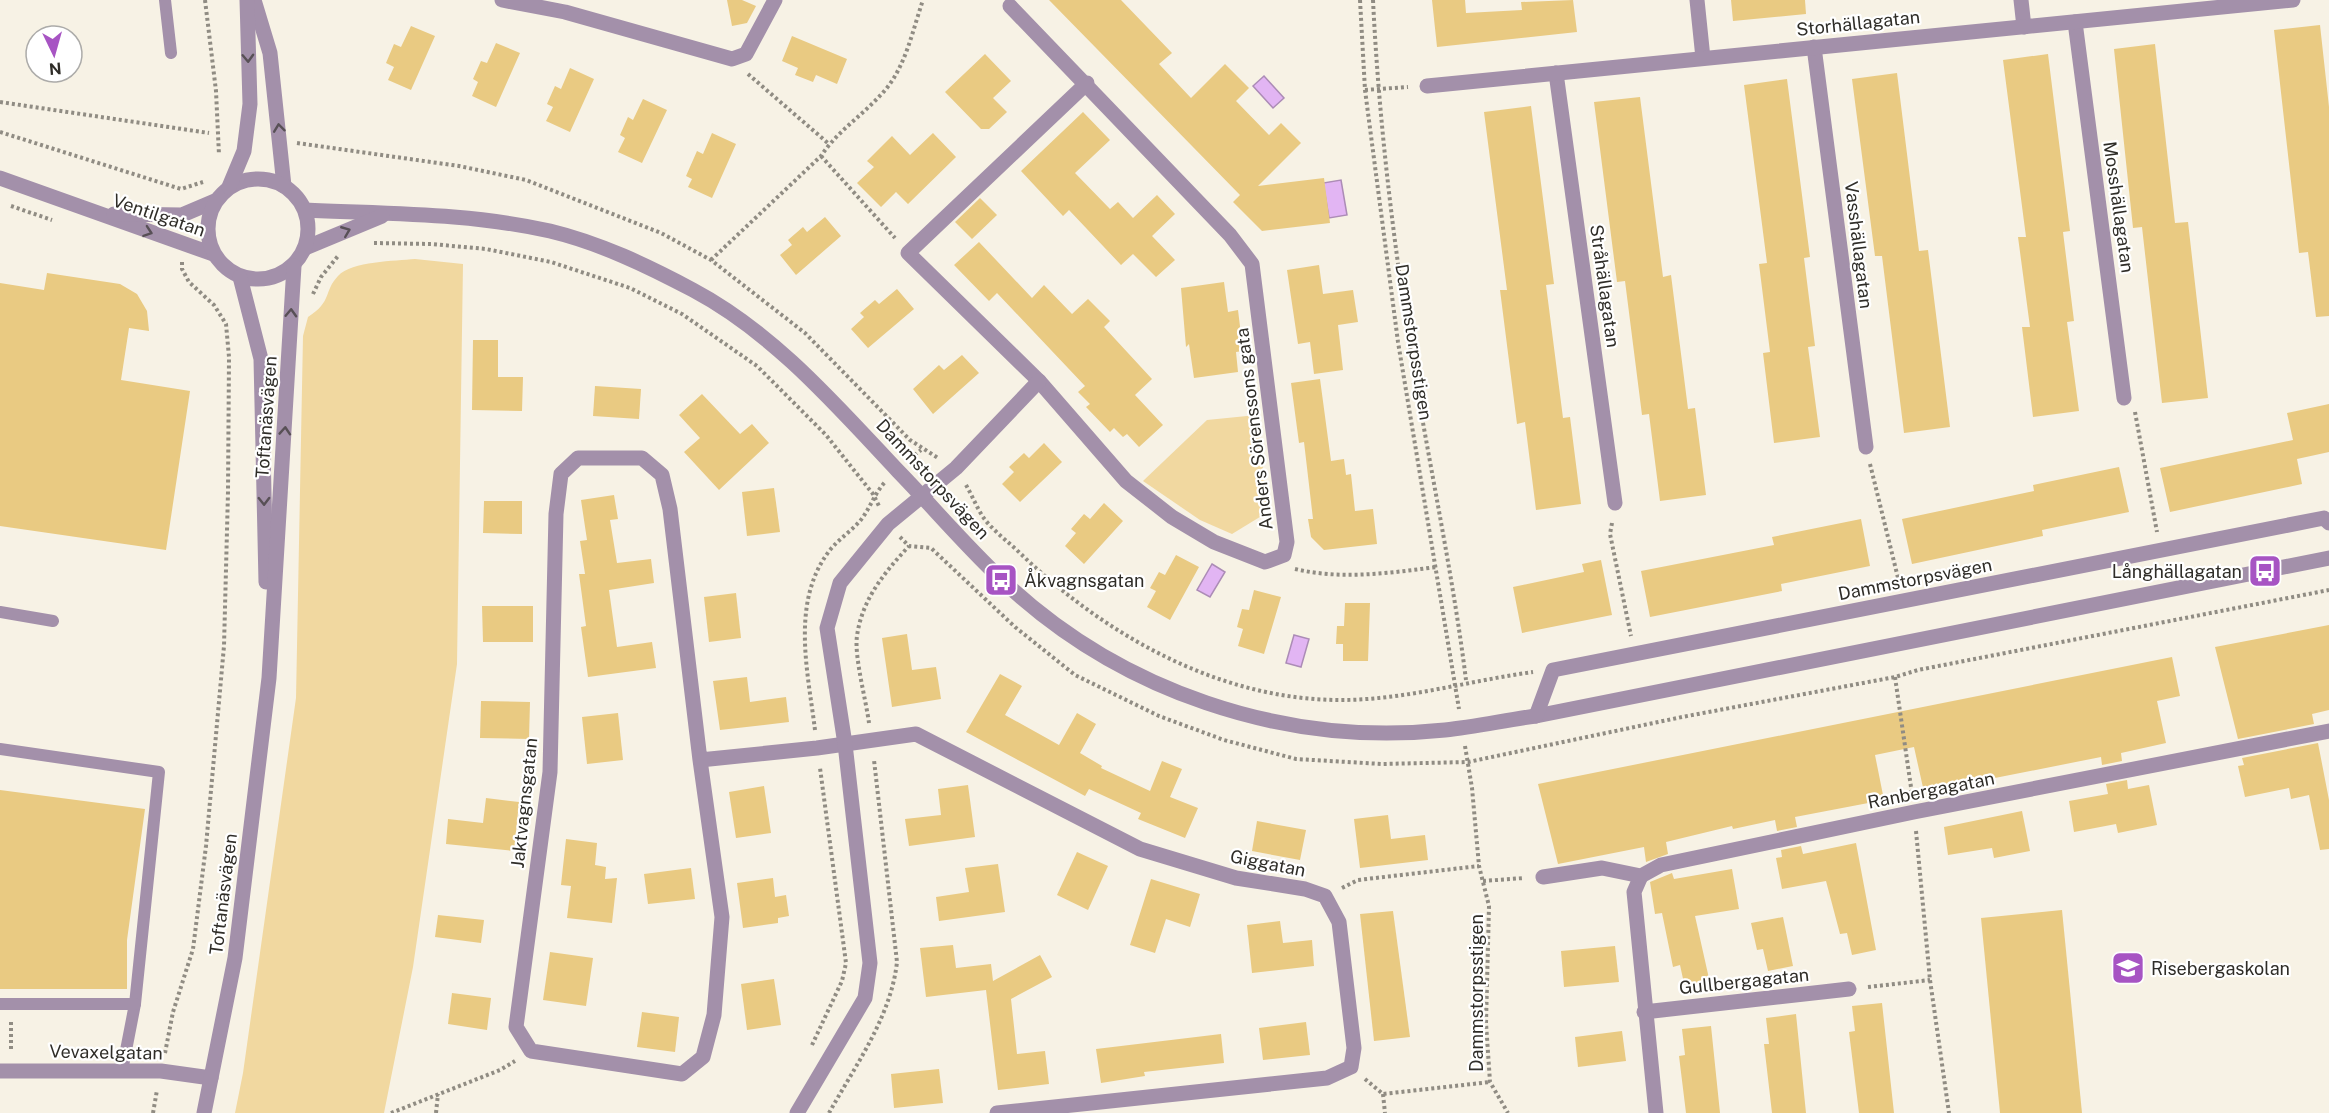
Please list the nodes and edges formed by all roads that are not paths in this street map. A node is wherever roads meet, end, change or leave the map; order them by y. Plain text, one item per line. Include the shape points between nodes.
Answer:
1 (165, 0) edge
2 (247, 0) edge
3 (254, 0) edge
4 (502, 0) edge
5 (775, 0) edge
6 (1697, 0) edge
7 (2021, 0) edge
8 (2293, 0) edge
9 (1010, 6) dead end
10 (2075, 22) junction
11 (2024, 27) junction
12 (1814, 47) junction
13 (171, 53) dead end
14 (1703, 58) junction
15 (1556, 73) junction
16 (1087, 83) junction
17 (1426, 86) road end
18 (0, 178) edge
19 (284, 186) junction
20 (230, 187) junction
21 (215, 201) junction
22 (305, 210) junction
23 (93, 213) junction
24 (387, 214) junction
25 (305, 248) junction
26 (213, 254) junction
27 (294, 266) junction
28 (240, 277) junction
29 (1039, 381) junction
30 (2124, 398) road end
31 (1866, 447) road end
32 (922, 496) junction
33 (1615, 503) road end
34 (2329, 523) edge
35 (2329, 558) edge
36 (0, 612) edge
37 (53, 621) dead end
38 (269, 678) junction
39 (1536, 716) junction
40 (2329, 731) edge
41 (845, 744) junction
42 (0, 749) edge
43 (700, 760) junction
44 (1641, 876) junction
45 (1543, 877) road end
46 (1849, 989) road end
47 (0, 1004) edge
48 (135, 1004) junction
49 (1644, 1012) junction
50 (0, 1071) edge
51 (122, 1071) junction
52 (211, 1078) junction
53 (204, 1113) edge
54 (797, 1113) edge
55 (997, 1113) edge
56 (1656, 1113) edge

1 - 13 lane
2 -> 20 street via 250,104 244,151
19 -> 3 street via 270,53
4 - 5 street via 565,12 732,59 746,54
6 - 14 street
7 - 11 street
8 - 10 street, Storhällagatan
9 - 16 street, Anders Sörenssons gata
10 - 11 street, Storhällagatan
10 - 30 street, Mosshällagatan
11 - 12 street, Storhällagatan
12 - 14 street, Storhällagatan
12 - 31 street, Vasshällagatan
14 - 15 street, Storhällagatan
15 - 17 street, Storhällagatan
15 - 33 street, Stråhällagatan
16 - 29 street, Anders Sörenssons gata via 908,253
16 - 29 street, Anders Sörenssons gata via 1230,235 1252,264 1287,542 1284,555 1265,562 1172,517 1126,481
18 - 23 street, Ventilgatan
19 - 20 street via 263,178
19 - 22 street via 297,196
20 - 21 street
21 - 23 street, Ventilgatan via 182,215
21 - 26 street via 207,237
22 - 24 street, Dammstorpsvägen
22 - 25 street, Toftanäsvägen via 309,228
23 -> 26 street, Ventilgatan
25 -> 24 street, Dammstorpsvägen
24 - 32 street, Dammstorpsvägen via 487,220 552,232 614,252 696,291 743,322 803,371
25 - 27 street, Toftanäsvägen
26 - 28 street
27 - 28 street via 281,275 262,280
38 -> 27 street, Toftanäsvägen
28 -> 38 street, Toftanäsvägen via 261,359
29 - 32 street via 956,468
32 - 39 street, Dammstorpsvägen via 1001,580 1070,635 1140,678 1188,698 1262,720 1308,728 1376,732 1444,730
32 - 41 street via 888,524 840,583 826,628
34 - 39 street, Dammstorpsvägen via 2325,518 1553,670
35 - 39 street, Dammstorpsvägen
36 - 37 lane
38 - 52 street, Toftanäsvägen via 235,958
40 - 44 street, Ranbergagatan via 1661,865
41 - 43 street
41 - 54 street via 870,963 865,998
41 - 55 street, Giggatan via 916,734 1140,849 1236,878 1325,896 1339,922 1354,1048 1351,1067 1327,1078
42 - 48 lane via 159,772
43 - 43 street, Jaktvagnsgatan via 670,509 662,475 642,458 578,458 561,474 556,514 550,772 516,1027 531,1051 682,1074 704,1057 714,1015 722,917
44 - 45 street via 1602,868
44 - 49 street via 1634,892
46 - 49 street, Gullbergagatan
47 - 48 lane
48 - 51 lane
49 - 56 street
50 - 51 street, Vevaxelgatan
51 - 52 street, Vevaxelgatan via 161,1071
52 - 53 street, Toftanäsvägen

